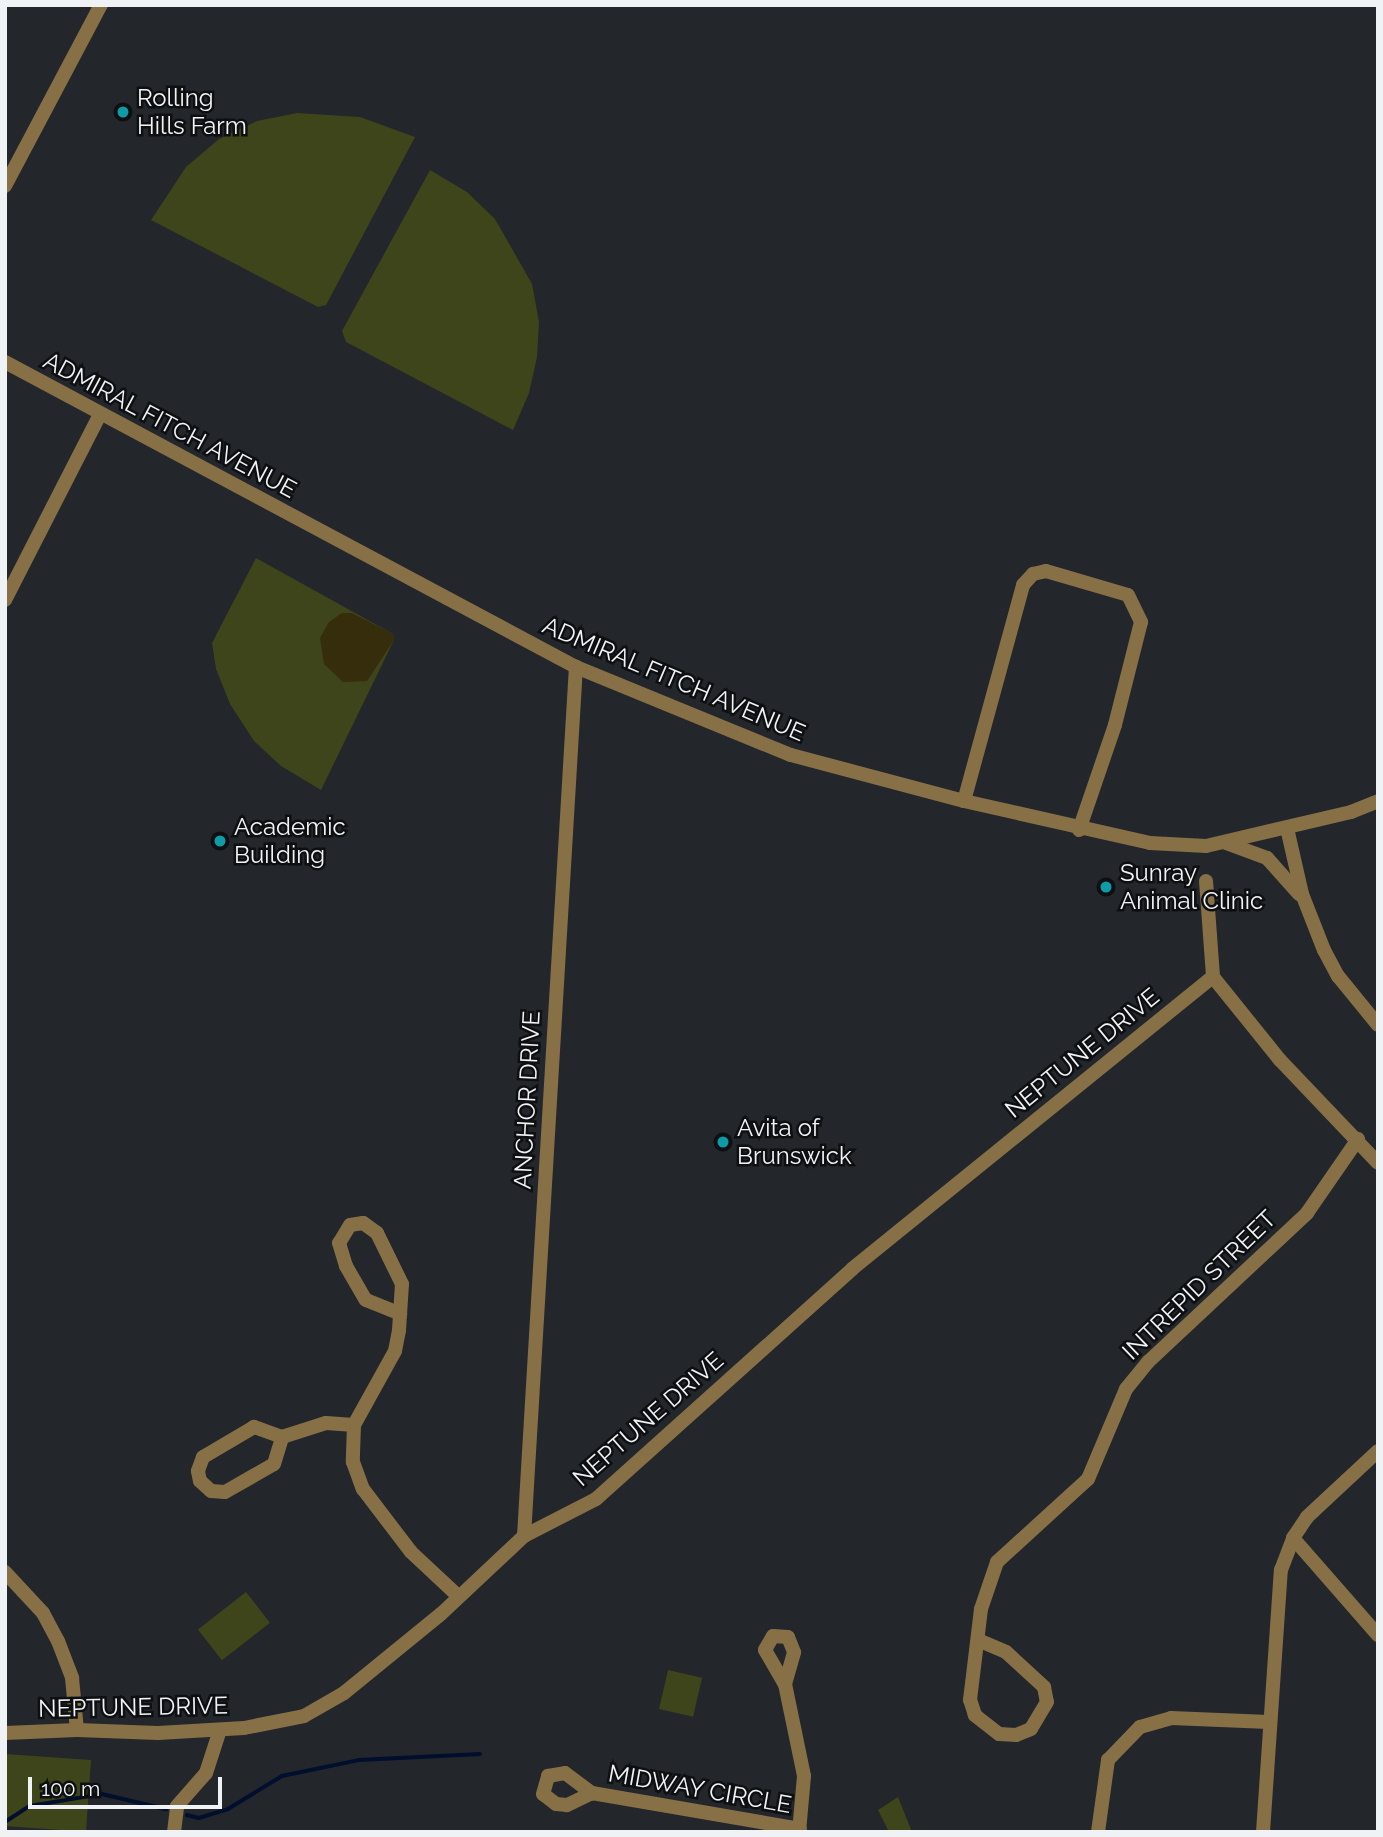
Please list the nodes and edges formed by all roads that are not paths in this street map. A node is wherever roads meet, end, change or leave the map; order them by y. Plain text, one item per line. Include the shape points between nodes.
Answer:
1 (101, 5) edge
2 (5, 186) edge
3 (5, 362) edge
4 (100, 414) junction
5 (5, 600) edge
6 (576, 667) junction
7 (1378, 801) edge
8 (964, 802) junction
9 (1287, 828) junction
10 (1079, 830) junction
11 (1225, 842) junction
12 (1206, 881) dead end
13 (1305, 902) junction
14 (1213, 977) junction
15 (1378, 1025) edge
16 (1358, 1139) junction
17 (1378, 1163) edge
18 (400, 1314) junction
19 (354, 1426) junction
20 (282, 1437) junction
21 (1378, 1451) edge
22 (524, 1536) junction
23 (1293, 1538) junction
24 (5, 1573) edge
25 (458, 1596) junction
26 (1376, 1629) edge
27 (978, 1640) junction
28 (785, 1684) dead end
29 (1269, 1722) junction
30 (76, 1730) junction
31 (220, 1730) junction
32 (5, 1733) edge
33 (592, 1793) dead end
34 (800, 1830) edge
35 (174, 1832) edge
36 (1098, 1832) edge
37 (1263, 1832) edge

1 - 2 street
3 - 4 street, ADMIRAL FITCH AVENUE
4 - 5 street
4 - 6 street, ADMIRAL FITCH AVENUE
6 - 8 street, ADMIRAL FITCH AVENUE via 791,755
6 - 22 street, ANCHOR DRIVE
7 - 9 street, ADMIRAL FITCH AVENUE
8 - 10 street, ADMIRAL FITCH AVENUE
8 - 10 street via 1023,585 1033,574 1046,571 1128,595 1141,622 1115,725
9 - 11 street, ADMIRAL FITCH AVENUE
9 - 13 street
10 - 11 street, ADMIRAL FITCH AVENUE via 1150,843 1206,846
11 - 13 street via 1267,858
12 - 14 street
13 - 15 street via 1338,976
14 - 16 street via 1280,1060
14 - 22 street, NEPTUNE DRIVE via 852,1269 596,1499
16 - 17 street
16 - 27 street, INTREPID STREET via 1307,1213 1148,1362 1126,1389 1088,1479 997,1562 981,1609
18 - 18 street via 402,1284 377,1233 362,1223 350,1225 339,1242 346,1266 366,1300
18 - 19 street via 395,1351
19 - 20 street via 326,1423
19 - 25 street via 354,1462 363,1489 411,1552
20 - 20 street via 254,1427 203,1457 200,1481 211,1491 225,1492 274,1464
21 - 23 street via 1317,1506
22 - 25 street, NEPTUNE DRIVE
23 - 26 street
23 - 29 street via 1278,1588
24 - 30 street via 43,1612 58,1641 72,1678
25 - 31 street, NEPTUNE DRIVE via 344,1693 304,1717
27 - 27 street, INTREPID STREET via 970,1684 975,1715 999,1734 1016,1735 1031,1729 1047,1702 1044,1687 1006,1652
28 - 34 street via 804,1776
29 - 36 street via 1171,1718 1140,1727 1108,1760
29 - 37 street
30 - 31 street, NEPTUNE DRIVE via 158,1734
30 - 32 street, NEPTUNE DRIVE
31 - 35 street via 206,1773 177,1806
33 - 34 street, MIDWAY CIRCLE

